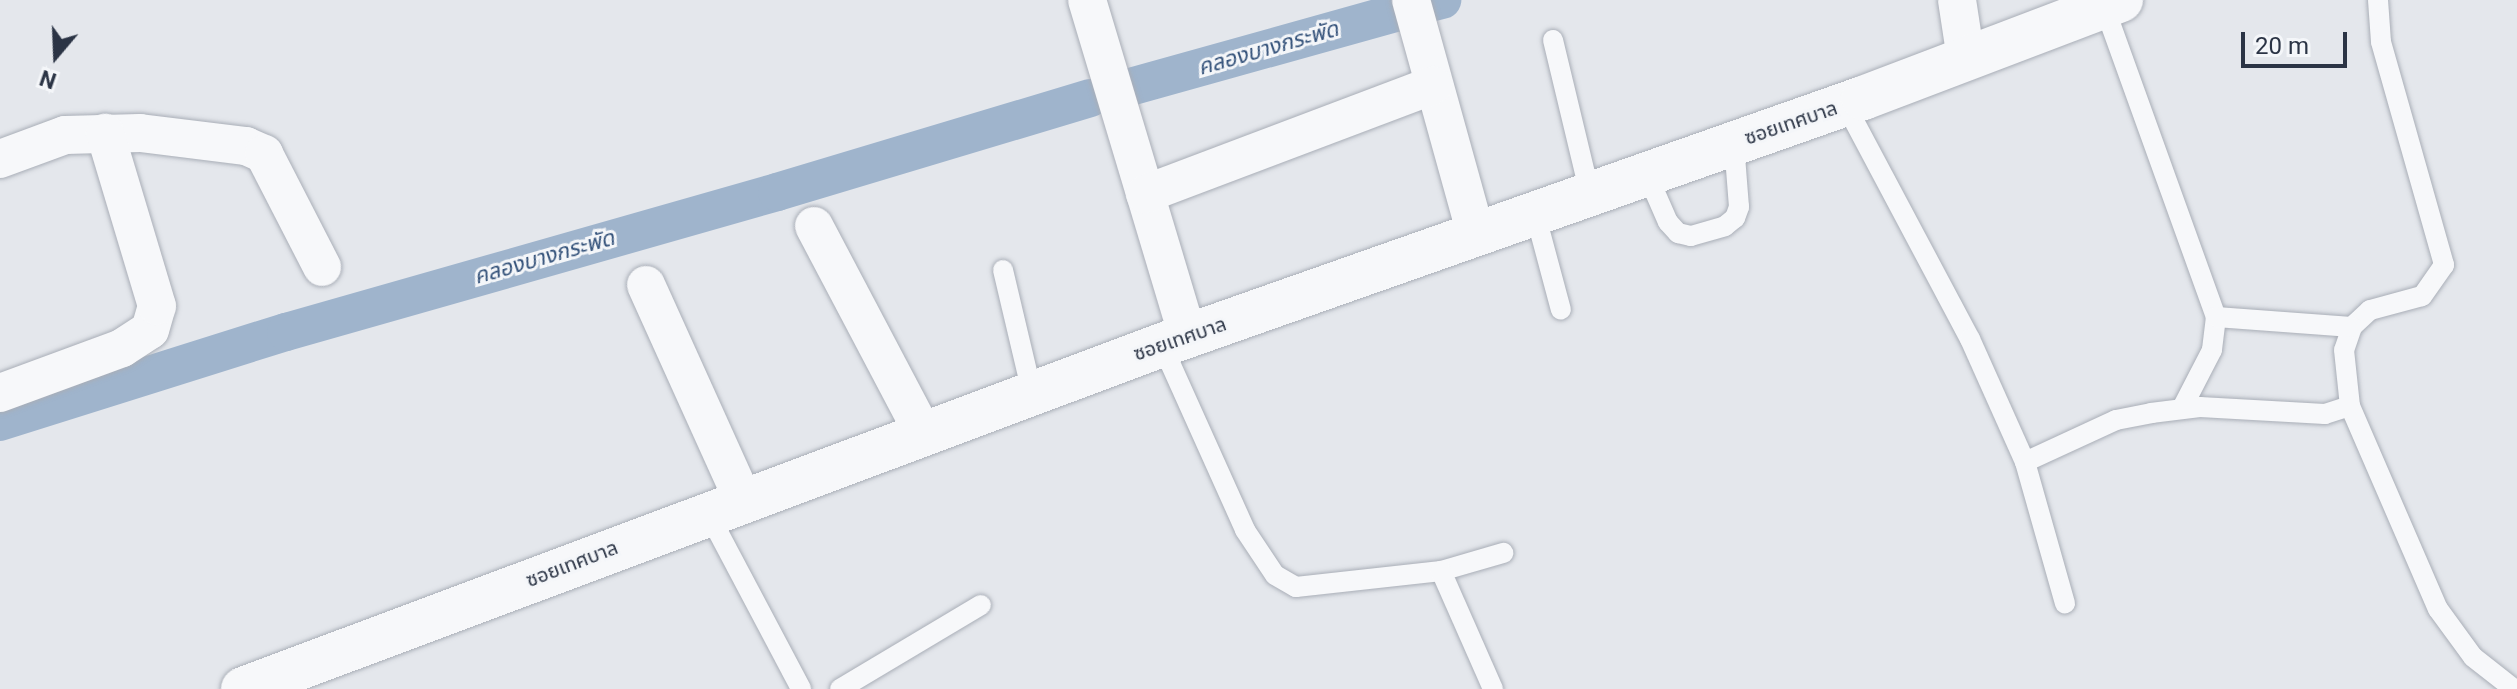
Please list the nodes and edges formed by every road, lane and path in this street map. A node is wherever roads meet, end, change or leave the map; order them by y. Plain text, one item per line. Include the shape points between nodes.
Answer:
1 (1087, 0) edge
2 (1411, 0) edge
3 (1957, 0) edge
4 (2378, 0) edge
5 (2113, 3) edge
6 (1553, 40) dead end
7 (1966, 59) junction
8 (1433, 85) junction
9 (1845, 104) junction
10 (105, 133) junction
11 (1734, 143) junction
12 (0, 159) edge
13 (1647, 174) junction
14 (1145, 194) junction
15 (1590, 194) junction
16 (1535, 213) junction
17 (814, 226) dead end
18 (1476, 234) junction
19 (322, 267) dead end
20 (1003, 270) dead end
21 (646, 285) dead end
22 (1561, 310) dead end
23 (2216, 317) junction
24 (2352, 327) junction
25 (1175, 340) junction
26 (0, 393) edge
27 (1032, 393) junction
28 (2350, 406) junction
29 (2182, 408) junction
30 (923, 433) junction
31 (2025, 462) junction
32 (725, 506) junction
33 (1503, 553) dead end
34 (1441, 571) junction
35 (2065, 603) dead end
36 (981, 605) dead end
37 (243, 689) edge
38 (801, 689) edge
39 (840, 689) edge
40 (1493, 689) edge
41 (2514, 689) edge

1 - 14 street
2 - 8 street
3 - 7 street
4 - 24 lane via 2381,42 2444,265 2422,296 2370,310
5 - 7 street, ซอยเทศบาล
5 - 23 lane
6 - 15 lane
7 - 9 street, ซอยเทศบาล
8 - 14 street
8 - 18 street
9 - 11 street, ซอยเทศบาล
9 - 31 lane via 1970,339
10 - 12 street via 65,135
10 - 19 street via 246,146 264,154
10 - 26 street via 157,306 150,330 122,348
11 - 13 street, ซอยเทศบาล
11 - 13 lane via 1739,207 1725,226 1691,236 1678,233
13 - 15 street, ซอยเทศบาล
14 - 25 street
15 - 16 street, ซอยเทศบาล
16 - 18 street, ซอยเทศบาล
16 - 22 lane
17 - 30 street
18 - 25 street, ซอยเทศบาล
20 - 27 lane
21 - 32 street
23 - 24 lane
23 - 29 lane via 2212,350
24 - 28 lane via 2344,350
25 - 27 street, ซอยเทศบาล
25 - 34 lane via 1245,530 1275,575 1296,587 1316,587
27 - 30 street, ซอยเทศบาล
28 - 29 lane via 2325,414
28 - 41 lane via 2438,609 2473,657
29 - 31 lane via 2116,420
30 - 32 street, ซอยเทศบาล
31 - 35 lane
32 - 37 street, ซอยเทศบาล
32 - 38 lane
33 - 34 lane
34 - 40 lane
36 - 39 lane

